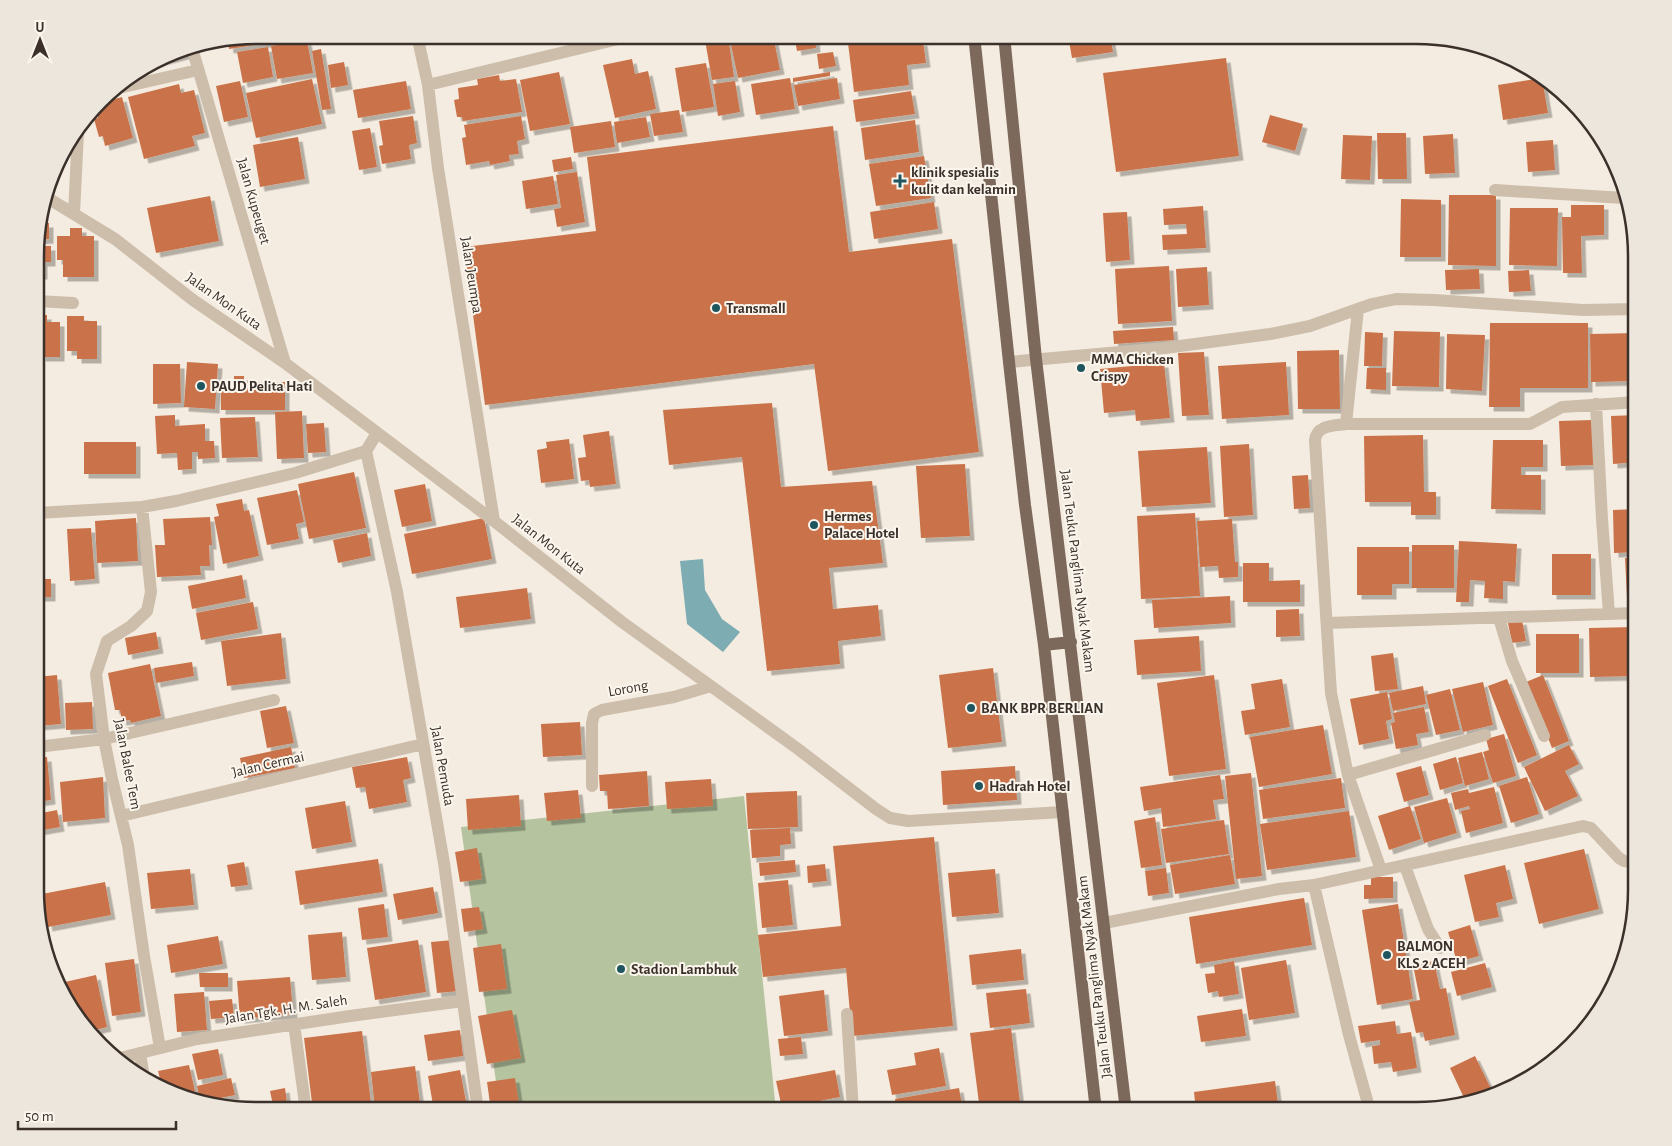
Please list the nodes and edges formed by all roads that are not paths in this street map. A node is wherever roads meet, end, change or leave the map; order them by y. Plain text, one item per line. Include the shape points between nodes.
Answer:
1 (419, 44) edge
2 (598, 44) edge
3 (975, 44) edge
4 (1005, 44) edge
5 (193, 53) edge
6 (198, 70) junction
7 (428, 85) junction
8 (129, 86) edge
9 (78, 140) edge
10 (1495, 190) dead end
11 (1620, 198) edge
12 (51, 200) edge
13 (74, 214) junction
14 (44, 301) edge
15 (73, 303) dead end
16 (1358, 309) junction
17 (1628, 309) edge
18 (1036, 359) junction
19 (1009, 362) junction
20 (285, 363) junction
21 (1628, 402) edge
22 (1596, 404) junction
23 (1346, 424) junction
24 (377, 433) junction
25 (366, 451) junction
26 (142, 507) junction
27 (44, 513) edge
28 (494, 521) junction
29 (1628, 613) edge
30 (1608, 614) junction
31 (1499, 618) junction
32 (1327, 623) junction
33 (1071, 642) junction
34 (1044, 645) junction
35 (711, 686) junction
36 (274, 700) dead end
37 (1484, 736) dead end
38 (1544, 736) dead end
39 (104, 739) junction
40 (423, 744) junction
41 (44, 746) edge
42 (1348, 776) junction
43 (592, 786) dead end
44 (1063, 812) junction
45 (121, 816) junction
46 (1628, 862) edge
47 (1405, 866) junction
48 (1381, 870) junction
49 (1314, 885) junction
50 (1104, 923) junction
51 (1440, 948) dead end
52 (463, 1001) junction
53 (847, 1014) dead end
54 (294, 1024) junction
55 (160, 1048) junction
56 (140, 1053) junction
57 (124, 1057) edge
58 (143, 1070) edge
59 (305, 1102) edge
60 (477, 1102) edge
61 (852, 1102) edge
62 (1095, 1102) edge
63 (1125, 1102) edge
64 (1368, 1102) edge

1 - 7 street, Jalan Jeumpa
2 - 7 street
3 - 19 main road, Jalan Teuku Panglima Nyak Makam
4 - 18 main road, Jalan Teuku Panglima Nyak Makam
5 - 6 street, Jalan Kupeuget
6 - 8 street
6 - 20 street, Jalan Kupeuget
7 - 28 street, Jalan Jeumpa via 438,168
9 - 13 street
10 - 11 street
12 - 13 street, Jalan Mon Kuta
13 - 20 street, Jalan Mon Kuta via 115,239 193,300
14 - 15 street
16 - 17 street via 1396,300 1434,300 1583,310
16 - 18 street via 1310,326 1270,334 1165,348
16 - 23 street
18 - 19 street
18 - 33 main road, Jalan Teuku Panglima Nyak Makam
19 - 34 main road, Jalan Teuku Panglima Nyak Makam
20 - 24 street, Jalan Mon Kuta
21 - 22 street
22 - 23 street via 1558,408 1530,424
22 - 30 street
23 - 32 street via 1320,430 1315,440
24 - 25 street
24 - 28 street, Jalan Mon Kuta
25 - 26 street via 295,473
25 - 40 street, Jalan Pemuda via 397,592
26 - 27 street
26 - 39 street, Jalan Balee Tem via 151,592 147,611 107,641 96,674
28 - 35 street, Jalan Mon Kuta via 622,622
29 - 30 street
30 - 31 street
31 - 32 street
31 - 38 street via 1512,661
32 - 42 street via 1331,693
33 - 34 main road
33 - 50 main road, Jalan Teuku Panglima Nyak Makam
34 - 44 main road, Jalan Teuku Panglima Nyak Makam
35 - 43 street, Lorong via 594,714
35 - 44 street, Jalan Mon Kuta via 890,818 908,821
36 - 39 street
37 - 42 street
39 - 41 street
39 - 45 street, Jalan Balee Tem
40 - 45 street, Jalan Cermai
40 - 52 street, Jalan Pemuda
42 - 48 street
44 - 62 main road, Jalan Teuku Panglima Nyak Makam
45 - 55 street, Jalan Balee Tem
46 - 47 street via 1619,858 1592,828 1584,826
47 - 48 street
47 - 51 street via 1428,930
48 - 49 street
49 - 50 street
49 - 64 street
50 - 63 main road, Jalan Teuku Panglima Nyak Makam
52 - 54 street, Jalan Tgk. H. M. Saleh
52 - 60 street, Jalan Pemuda
53 - 61 street
54 - 55 street, Jalan Tgk. H. M. Saleh
54 - 59 street
55 - 56 street, Jalan Tgk. H. M. Saleh
56 - 57 street, Jalan Tgk. H. M. Saleh
56 - 58 street

